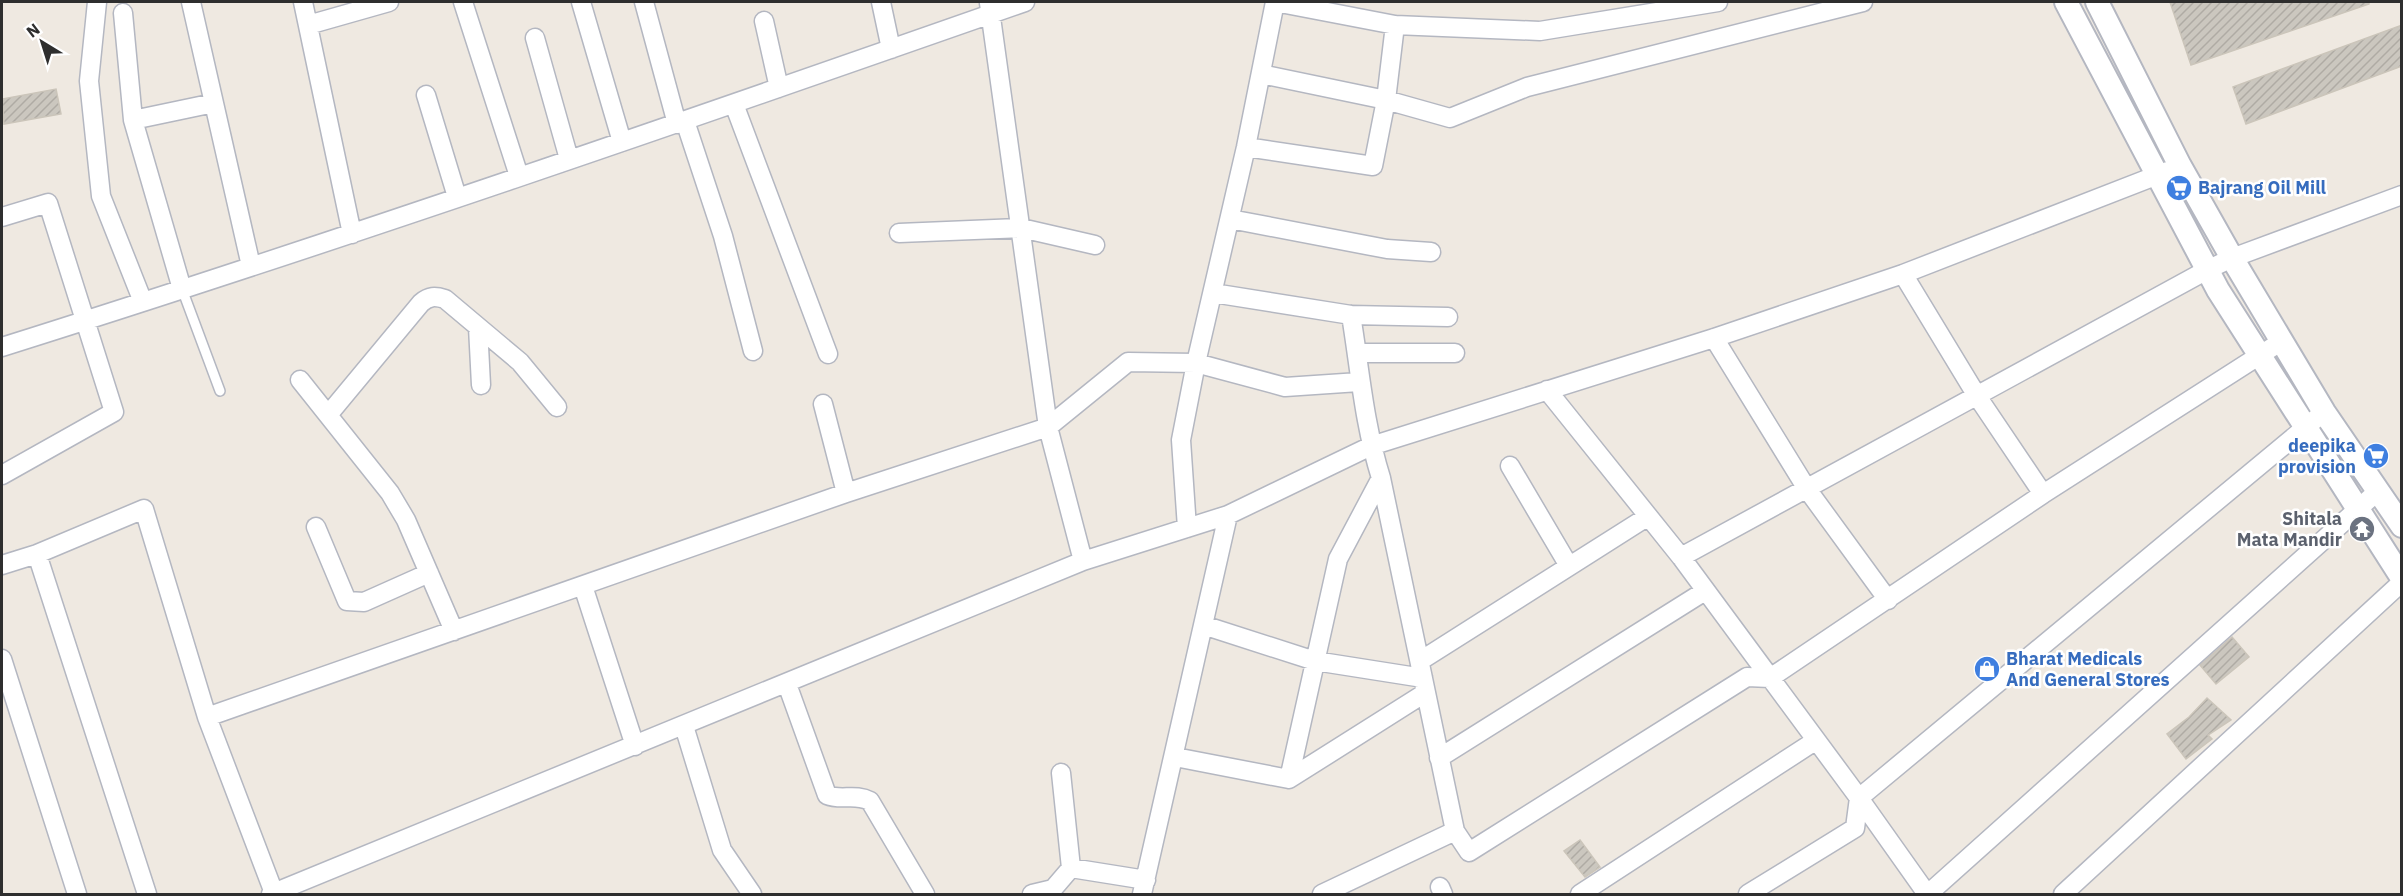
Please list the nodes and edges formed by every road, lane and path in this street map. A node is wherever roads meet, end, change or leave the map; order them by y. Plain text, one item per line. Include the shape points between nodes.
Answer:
1 (97, 2) edge
2 (191, 2) edge
3 (303, 2) edge
4 (389, 2) edge
5 (463, 2) edge
6 (581, 2) edge
7 (644, 2) edge
8 (881, 2) edge
9 (1024, 2) edge
10 (1275, 2) edge
11 (1718, 2) edge
12 (1863, 2) edge
13 (2066, 2) edge
14 (2097, 2) edge
15 (990, 7) edge
16 (123, 13) dead end
17 (764, 21) dead end
18 (308, 25) junction
19 (1395, 25) junction
20 (535, 38) dead end
21 (891, 50) junction
22 (1261, 74) junction
23 (779, 88) junction
24 (426, 95) dead end
25 (1386, 100) junction
26 (214, 103) junction
27 (734, 104) junction
28 (133, 120) junction
29 (681, 122) junction
30 (622, 142) junction
31 (1246, 147) junction
32 (569, 159) junction
33 (2180, 166) junction
34 (2156, 175) junction
35 (519, 176) junction
36 (457, 197) junction
37 (2400, 198) edge
38 (2, 217) edge
39 (1230, 219) junction
40 (1021, 228) junction
41 (899, 233) dead end
42 (352, 234) junction
43 (1095, 245) dead end
44 (1431, 252) dead end
45 (2232, 258) junction
46 (251, 266) junction
47 (2208, 270) junction
48 (1903, 274) junction
49 (182, 289) junction
50 (1212, 293) junction
51 (143, 302) junction
52 (1351, 315) junction
53 (1448, 317) dead end
54 (85, 321) junction
55 (478, 327) junction
56 (1714, 338) junction
57 (2282, 341) junction
58 (2, 347) edge
59 (753, 351) dead end
60 (1357, 353) junction
61 (1455, 353) dead end
62 (828, 354) dead end
63 (2260, 356) junction
64 (1196, 363) junction
65 (300, 380) dead end
66 (1359, 382) junction
67 (481, 385) dead end
68 (220, 390) dead end
69 (1547, 390) junction
70 (1977, 396) junction
71 (823, 404) dead end
72 (557, 407) dead end
73 (2324, 412) junction
74 (328, 415) junction
75 (1048, 427) junction
76 (2305, 427) junction
77 (1371, 446) junction
78 (1510, 466) dead end
79 (2, 475) edge
80 (1381, 478) junction
81 (1807, 489) junction
82 (2378, 491) junction
83 (846, 493) junction
84 (2043, 494) junction
85 (2358, 509) junction
86 (1228, 515) junction
87 (1647, 517) junction
88 (2400, 519) edge
89 (316, 527) dead end
90 (1187, 528) junction
91 (37, 554) junction
92 (1681, 557) junction
93 (1083, 561) junction
94 (2, 565) edge
95 (1569, 566) junction
96 (429, 573) junction
97 (2402, 580) edge
98 (583, 586) junction
99 (1705, 591) junction
100 (1888, 600) junction
101 (1203, 625) junction
102 (454, 631) junction
103 (2, 659) edge
104 (1315, 661) junction
105 (1423, 678) junction
106 (1770, 678) junction
107 (787, 684) junction
108 (207, 717) junction
109 (684, 726) junction
110 (1815, 741) junction
111 (635, 746) junction
112 (1174, 758) junction
113 (1439, 758) junction
114 (1060, 773) dead end
115 (1289, 779) junction
116 (1859, 798) junction
117 (1455, 831) junction
118 (1071, 868) junction
119 (1144, 887) edge
120 (1329, 892) edge
121 (77, 894) edge
122 (147, 894) edge
123 (272, 894) edge
124 (752, 894) edge
125 (925, 894) edge
126 (1032, 894) edge
127 (1580, 894) edge
128 (1748, 894) edge
129 (1928, 894) edge
130 (2063, 894) edge

1 - 51 street via 89,81 101,196
2 - 26 street
3 - 18 street
4 - 18 street
5 - 35 street
6 - 30 street
7 - 29 street
8 - 21 street
9 - 15 street
10 - 19 street
10 - 22 street
11 - 19 street via 1540,31
12 - 25 street via 1527,87 1450,118
13 - 34 street
14 - 33 street
15 - 21 street
15 - 40 street
16 - 28 street
17 - 23 street
18 - 42 street
19 - 25 street
20 - 32 street
21 - 23 street
22 - 25 street
22 - 31 street
23 - 27 street
24 - 36 street
25 - 31 street via 1373,166
26 - 28 street
26 - 46 street
27 - 29 street
27 - 62 street
28 - 49 street
29 - 30 street
29 - 59 street via 723,236
30 - 32 street
31 - 39 street
32 - 35 street
33 - 34 street
33 - 45 street
34 - 47 street
34 - 48 street
35 - 36 street
36 - 42 street
37 - 45 street
38 - 54 street via 48,203
39 - 44 street via 1387,249
39 - 50 street
40 - 41 street
40 - 43 street
40 - 75 street
42 - 46 street
45 - 47 street
45 - 57 street
46 - 49 street
47 - 63 street
47 - 70 street
48 - 56 street
48 - 70 street
49 - 51 street
49 - 68 lane
50 - 52 street
50 - 64 street
51 - 54 street
52 - 53 street
52 - 60 street
54 - 58 street
54 - 79 street via 114,412
55 - 67 street
55 - 72 street via 520,362
55 - 74 street via 445,299 427,298
56 - 69 street
56 - 81 street
57 - 63 street
57 - 73 street
60 - 61 street
60 - 66 street
63 - 76 street
63 - 84 street
64 - 66 street via 1285,387
64 - 75 street via 1128,362
64 - 90 street via 1180,440
65 - 74 street
66 - 77 street
69 - 77 street
69 - 87 street
70 - 81 street
70 - 84 street
71 - 83 street
73 - 76 street
73 - 82 street
74 - 96 street via 390,493
75 - 83 street
75 - 93 street
76 - 85 street
76 - 116 street
77 - 80 street
77 - 86 street
78 - 95 street
80 - 104 street via 1338,559
80 - 105 street
81 - 92 street
81 - 100 street
82 - 85 street
82 - 88 street
83 - 98 street
84 - 100 street
85 - 97 street
85 - 129 street
86 - 90 street
86 - 101 street
87 - 92 street
87 - 95 street
89 - 96 street via 346,601 364,602
90 - 93 street
91 - 94 street
91 - 108 street via 144,509
91 - 122 street
92 - 99 street
93 - 107 street
95 - 105 street
96 - 102 street
97 - 130 street
98 - 102 street
98 - 111 street
99 - 106 street
99 - 113 street
100 - 106 street
101 - 104 street
101 - 112 street
102 - 108 street
103 - 121 street
104 - 105 street
104 - 115 street
105 - 113 street
105 - 115 street
106 - 110 street
106 - 117 street via 1747,677 1470,852
107 - 109 street
107 - 125 street via 827,795 870,801
108 - 123 street
109 - 111 street
109 - 124 street via 722,850
110 - 116 street
110 - 127 street
111 - 123 street
112 - 115 street
112 - 119 street
113 - 117 street
114 - 118 street
116 - 128 street via 1855,828
116 - 129 street
117 - 120 street
118 - 119 street
118 - 126 street via 1053,889

